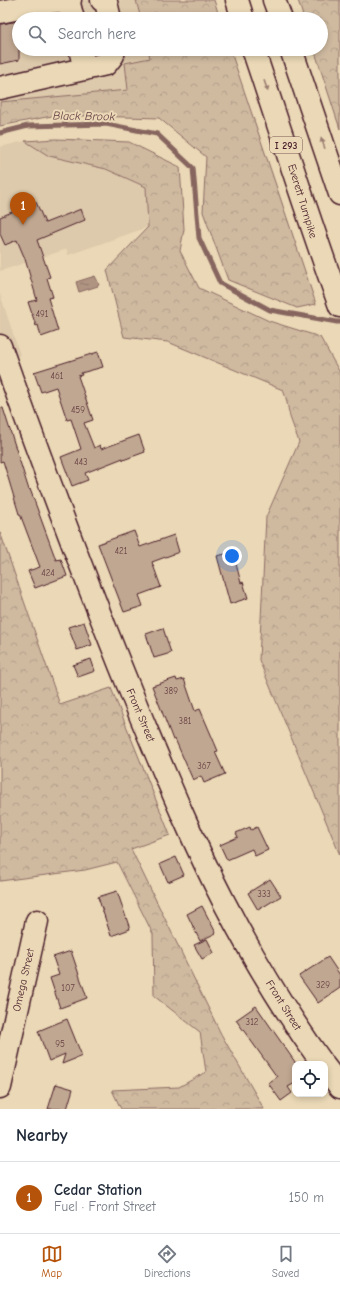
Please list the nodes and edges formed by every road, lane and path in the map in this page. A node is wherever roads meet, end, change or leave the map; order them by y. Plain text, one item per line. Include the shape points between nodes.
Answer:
1 (69, 0) edge
2 (102, 0) edge
3 (237, 0) edge
4 (274, 0) edge
5 (0, 12) edge
6 (72, 12) edge
7 (108, 12) edge
8 (241, 12) edge
9 (278, 12) edge
10 (112, 56) edge
11 (255, 56) edge
12 (293, 56) edge
13 (82, 59) edge
14 (0, 88) edge
15 (340, 194) edge
16 (340, 306) edge
17 (0, 346) edge
18 (37, 921) dead end
19 (321, 1061) edge
20 (328, 1071) edge
21 (0, 1087) edge
22 (340, 1087) edge

1 - 5 main road
1 - 6 main road
2 - 7 main road via 106,2
3 - 8 main road
4 - 9 main road
10 - 13 main road via 106,64
11 -> 16 main road, Everett Turnpike / I 293 via 316,242
15 -> 12 main road
13 - 14 main road
17 - 19 main road, Front Street via 64,522 173,793 223,900 248,946
18 - 21 main road, Omega Street
20 - 22 main road

